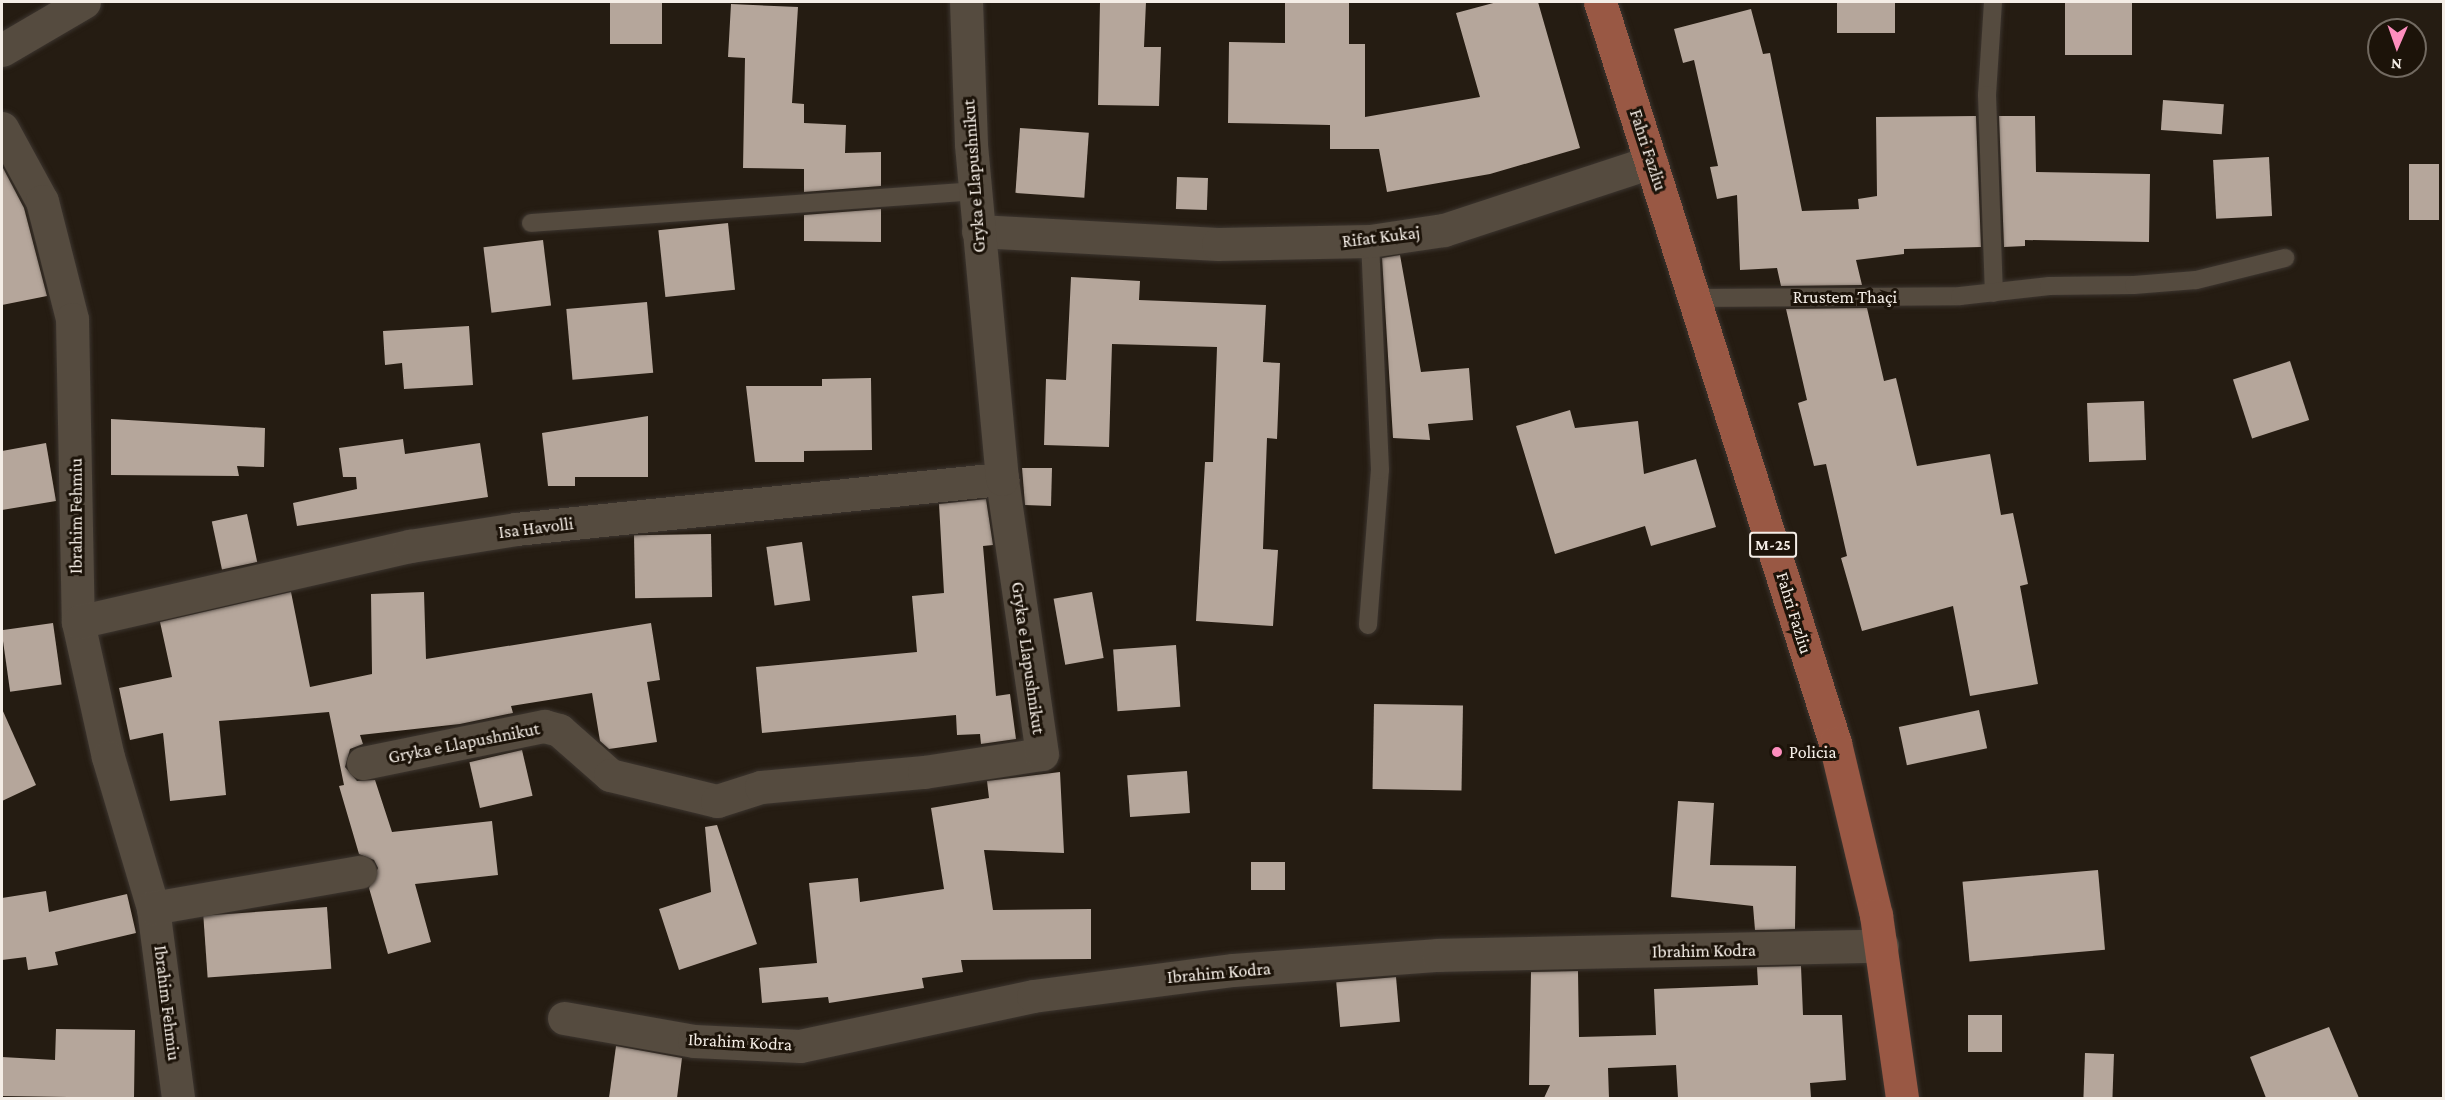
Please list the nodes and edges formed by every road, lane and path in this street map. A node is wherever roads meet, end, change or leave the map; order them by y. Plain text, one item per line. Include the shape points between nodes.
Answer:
1 (84, 2) edge
2 (966, 2) edge
3 (1600, 2) edge
4 (1993, 2) edge
5 (2, 50) edge
6 (2, 128) edge
7 (1651, 162) junction
8 (975, 191) junction
9 (531, 223) dead end
10 (978, 231) junction
11 (1370, 241) junction
12 (2285, 258) dead end
13 (1994, 293) junction
14 (1695, 298) junction
15 (1002, 479) junction
16 (78, 622) junction
17 (1368, 626) dead end
18 (363, 763) dead end
19 (360, 872) dead end
20 (153, 908) junction
21 (1882, 946) junction
22 (564, 1018) dead end
23 (177, 1098) edge
24 (1902, 1098) edge

1 - 5 street
2 - 8 street, Gryka e Llapushnikut
3 - 7 main road, Fahri Fazliu / M-25
4 - 13 lane via 1987,95
6 - 16 street, Ibrahim Fehmiu via 42,201 72,319
7 - 11 street, Rifat Kukaj via 1443,230
7 - 14 main road, Fahri Fazliu / M-25
8 - 9 lane
8 - 10 street, Gryka e Llapushnikut
10 - 11 street, Rifat Kukaj via 1101,239
10 - 15 street, Gryka e Llapushnikut
11 - 17 lane via 1380,470
12 - 13 lane, Rrustem Thaçi via 2196,280
13 - 14 lane, Rrustem Thaçi
14 - 21 main road, Fahri Fazliu / M-25 via 1835,743
15 - 16 street, Isa Havolli via 516,529 399,548
15 - 18 street, Gryka e Llapushnikut via 1042,754 924,772 760,787 717,801 610,775 559,730 544,726
16 - 20 street, Ibrahim Fehmiu via 108,757
19 - 20 street
20 - 23 street, Ibrahim Fehmiu
21 - 22 street, Ibrahim Kodra via 1438,956 1233,970 1033,996 800,1046 694,1041
21 - 24 main road, Fahri Fazliu / M-25

